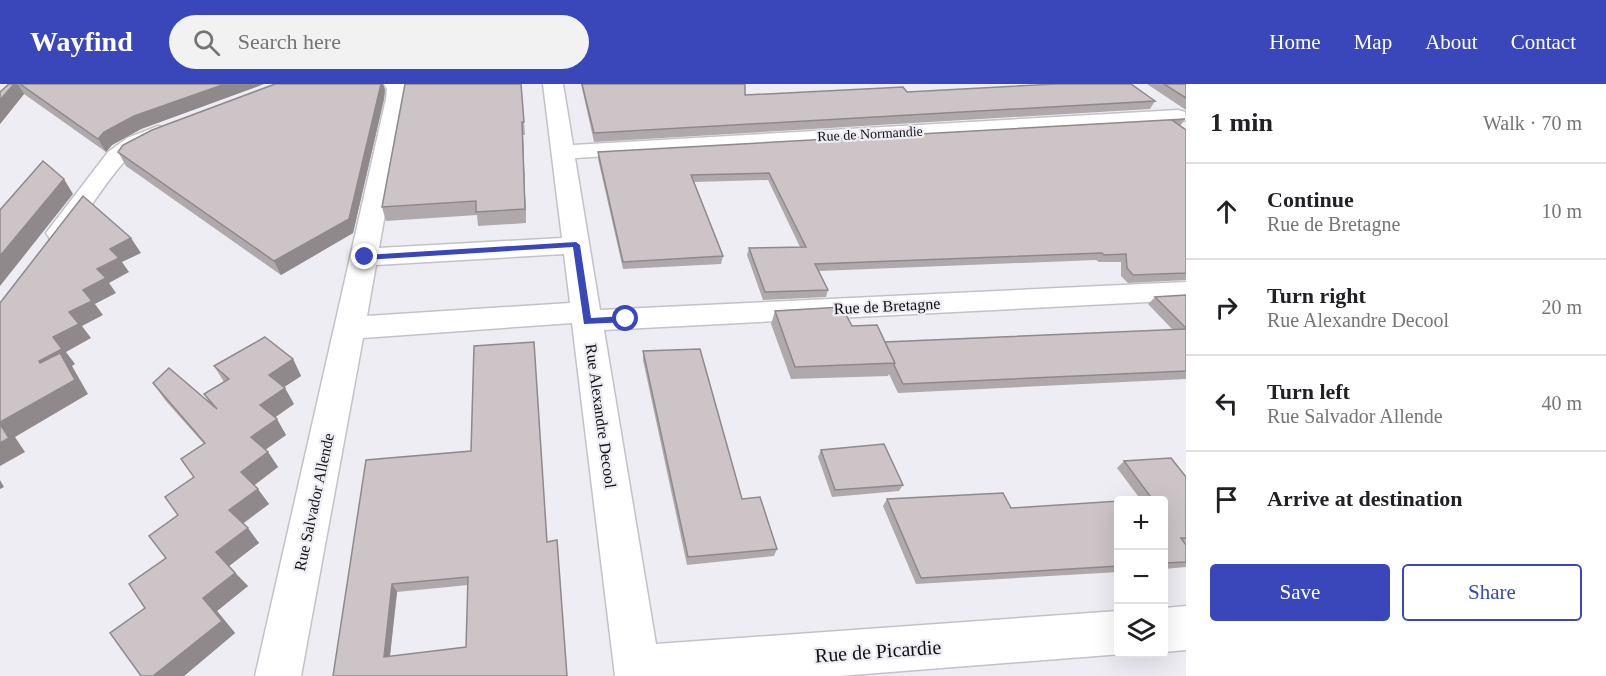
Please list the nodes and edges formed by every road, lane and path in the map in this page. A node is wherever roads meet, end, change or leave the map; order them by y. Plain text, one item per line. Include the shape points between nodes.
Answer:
1 (394, 84) edge
2 (553, 84) edge
3 (1149, 97) edge
4 (1182, 119) edge
5 (178, 125) edge
6 (563, 152) junction
7 (576, 245) junction
8 (43, 253) edge
9 (365, 257) junction
10 (1186, 291) edge
11 (586, 317) junction
12 (350, 328) junction
13 (1186, 628) edge
14 (1168, 630) edge
15 (1114, 633) edge
16 (637, 672) edge
17 (278, 676) edge

1 - 9 street, Rue Salvador Allende via 398,89
2 - 6 street, Rue Alexandre Decool
3 - 4 street
4 - 6 street, Rue de Normandie
5 - 8 street via 116,157
6 - 7 street, Rue Alexandre Decool
7 - 9 street
7 - 11 street, Rue Alexandre Decool
9 - 12 street, Rue Salvador Allende
10 - 11 street, Rue de Bretagne
11 - 12 street
11 - 16 street, Rue Alexandre Decool
12 - 17 street, Rue Salvador Allende
13 - 14 street
15 - 16 street, Rue de Picardie

